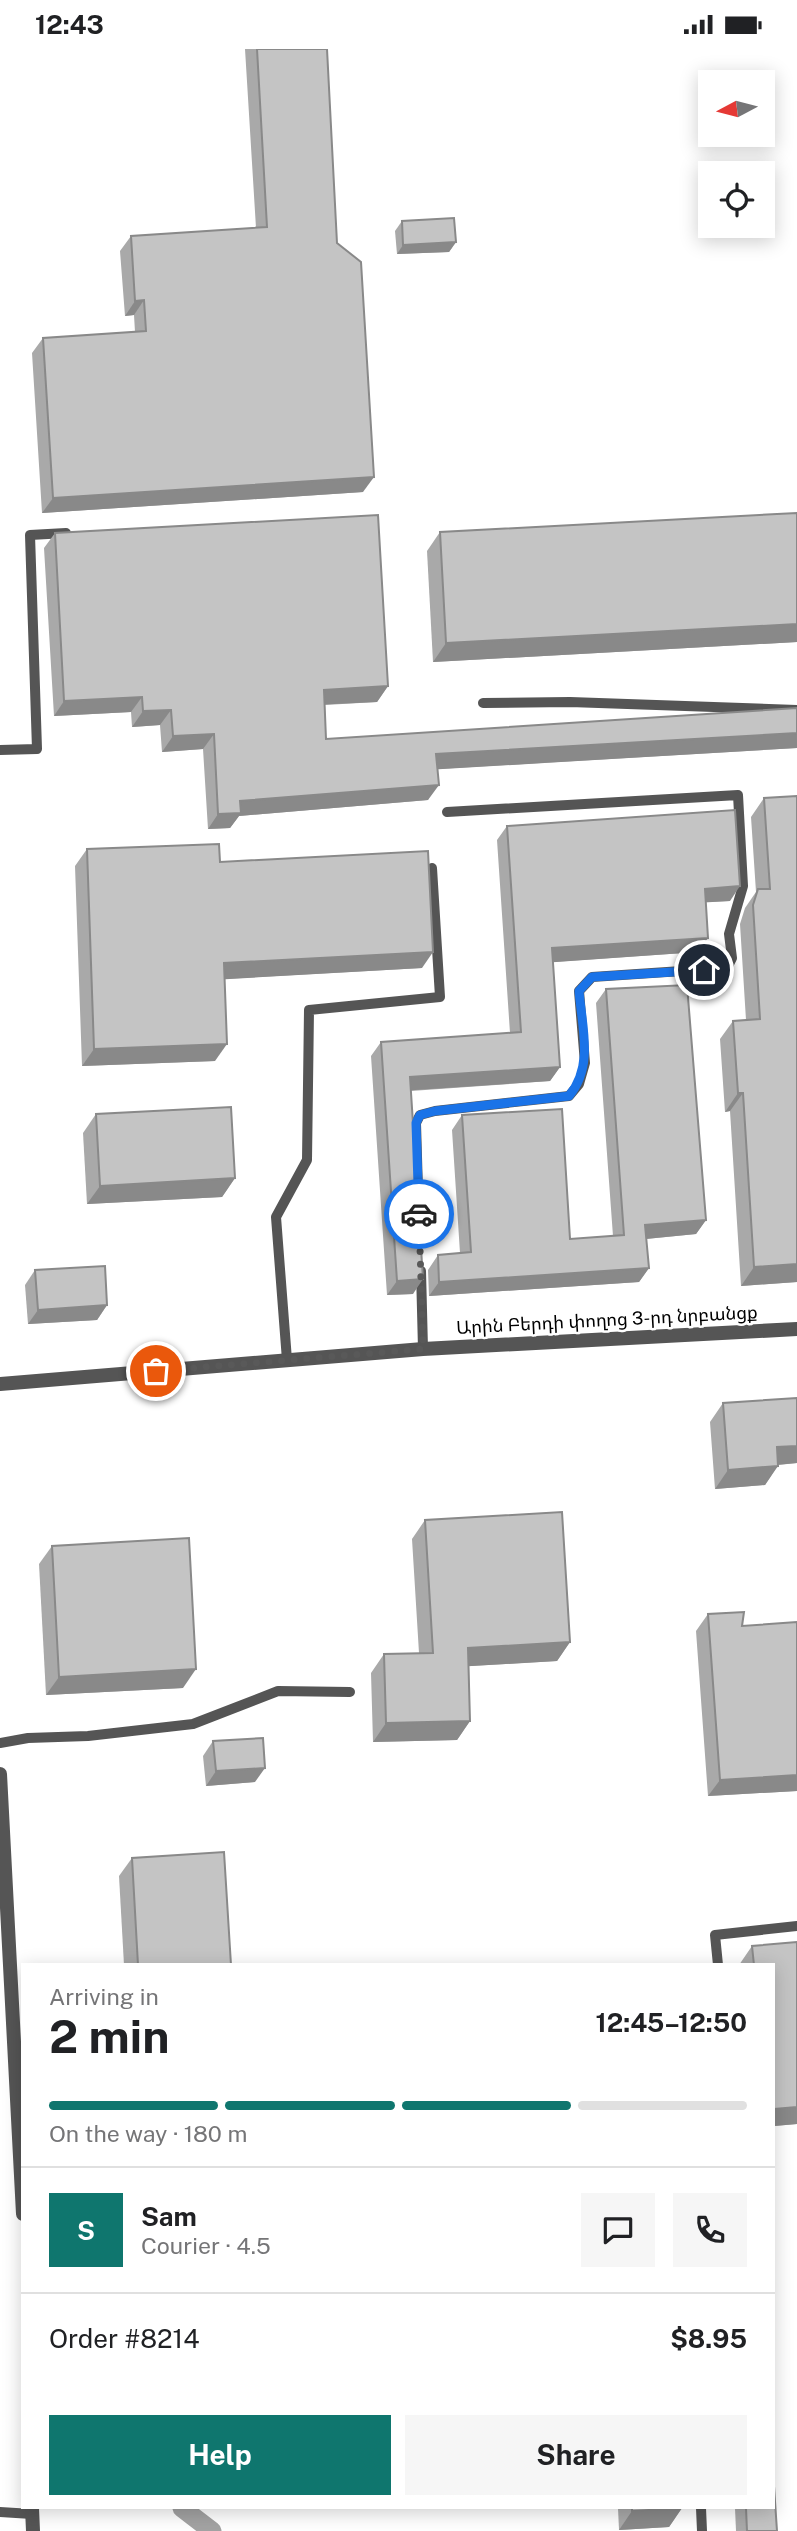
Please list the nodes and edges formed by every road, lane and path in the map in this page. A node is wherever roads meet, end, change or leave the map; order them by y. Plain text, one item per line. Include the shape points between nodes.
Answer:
1 (84, 533) edge
2 (483, 703) dead end
3 (797, 710) edge
4 (0, 750) edge
5 (447, 812) dead end
6 (432, 868) edge
7 (420, 1241) edge
8 (420, 1254) edge
9 (797, 1329) edge
10 (423, 1349) junction
11 (287, 1360) junction
12 (0, 1384) edge
13 (350, 1692) dead end
14 (0, 1744) edge
15 (0, 1774) edge
16 (1, 1819) edge
17 (797, 1926) edge
18 (718, 1963) edge
19 (21, 2178) edge
20 (701, 2509) edge
21 (32, 2511) edge
22 (0, 2512) edge
23 (33, 2531) edge
24 (702, 2531) edge

1 - 4 lane via 30,535 37,749
2 - 3 lane
5 - 7 lane via 738,795 743,886 729,934 732,958 727,968 592,977 579,991 585,1063 579,1084 569,1096 420,1115 416,1123
6 - 11 lane via 440,997 309,1010 307,1160 276,1217
8 - 10 lane
9 - 10 street, Արին Բերդի փողոց 3-րդ նրբանցք
10 - 11 street, Արին Բերդի փողոց 3-րդ նրբանցք
11 - 12 street, Արին Բերդի փողոց 3-րդ նրբանցք
13 - 14 lane via 278,1691 193,1724
15 - 16 street
16 - 19 street
17 - 18 lane via 715,1935
20 - 24 lane
21 - 22 lane
21 - 23 street

